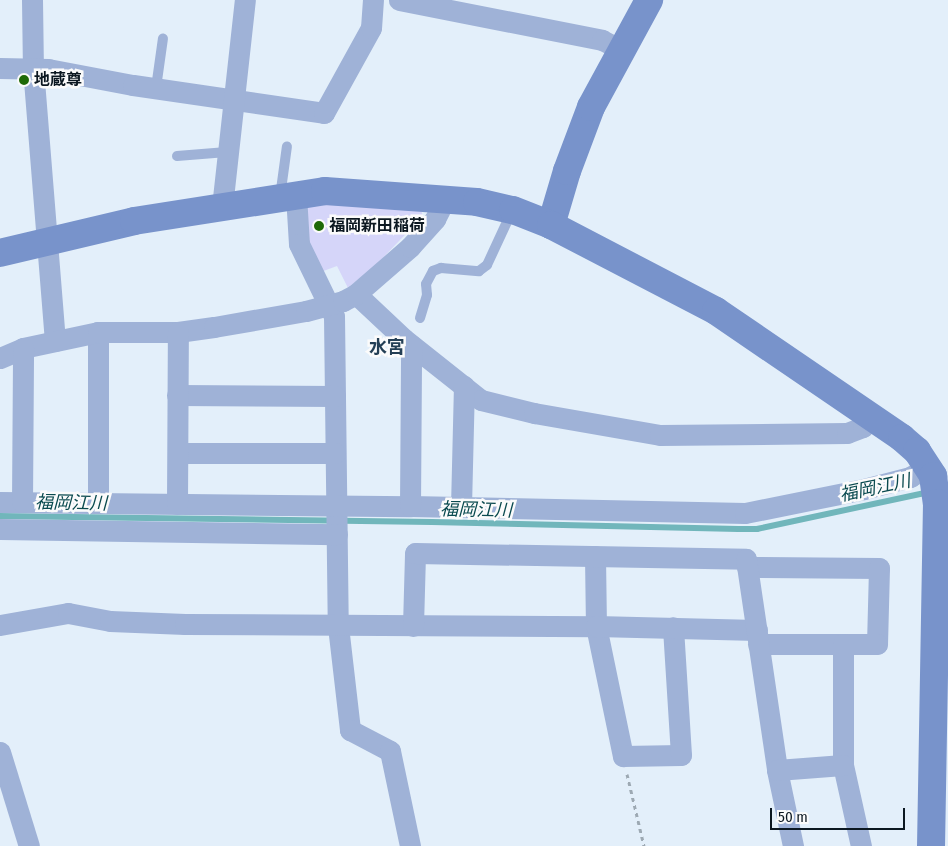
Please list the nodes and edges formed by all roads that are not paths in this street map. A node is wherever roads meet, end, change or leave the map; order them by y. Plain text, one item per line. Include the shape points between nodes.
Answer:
1 (32, 0) edge
2 (245, 0) edge
3 (373, 0) edge
4 (403, 0) edge
5 (649, 0) edge
6 (163, 38) dead end
7 (622, 50) junction
8 (0, 68) edge
9 (33, 68) junction
10 (156, 88) junction
11 (233, 100) junction
12 (287, 146) dead end
13 (227, 152) junction
14 (178, 156) dead end
15 (288, 196) junction
16 (445, 199) junction
17 (222, 207) junction
18 (513, 210) junction
19 (551, 225) junction
20 (48, 242) junction
21 (0, 253) edge
22 (356, 294) junction
23 (330, 306) junction
24 (420, 318) dead end
25 (98, 332) junction
26 (178, 332) junction
27 (55, 341) junction
28 (411, 345) junction
29 (23, 348) junction
30 (0, 358) edge
31 (464, 386) junction
32 (178, 395) junction
33 (335, 396) junction
34 (870, 416) junction
35 (178, 452) junction
36 (335, 452) junction
37 (936, 479) edge
38 (0, 502) edge
39 (22, 502) junction
40 (98, 502) junction
41 (178, 504) junction
42 (410, 506) junction
43 (461, 507) junction
44 (337, 520) junction
45 (0, 529) edge
46 (595, 556) junction
47 (747, 567) junction
48 (942, 570) edge
49 (0, 625) edge
50 (338, 626) junction
51 (413, 626) junction
52 (596, 626) junction
53 (673, 627) junction
54 (758, 637) junction
55 (843, 644) junction
56 (0, 752) edge
57 (843, 765) junction
58 (777, 770) junction
59 (29, 846) edge
60 (410, 846) edge
61 (793, 846) edge
62 (861, 846) edge
63 (931, 846) edge

1 - 9 street
2 - 11 street
3 - 11 street via 372,28 324,113
4 - 7 street via 602,40
5 - 7 street
6 - 10 lane
7 - 19 street via 603,83 578,140
8 - 9 street
9 - 10 street
9 - 20 street
10 - 11 street
11 - 13 street
12 - 15 lane
13 - 14 lane
13 - 17 street
15 - 16 street via 325,190
15 - 17 street
15 - 23 street via 299,244
16 - 18 street
16 - 22 street via 435,219 410,246
17 - 20 street via 134,221
18 - 19 street
18 - 24 lane via 487,265 479,271 441,268 433,271 426,284
19 - 34 street via 716,311
20 - 21 street
20 - 27 street
22 - 23 street
22 - 28 street
23 - 26 street
23 - 33 street via 334,316
25 - 26 street
25 - 27 street
25 - 40 street
26 - 32 street
27 - 29 street
28 - 31 street
28 - 42 street
29 - 30 street
29 - 39 street
31 - 34 street via 481,400 534,413 660,435 847,433 862,427
31 - 43 street
32 - 33 street
32 - 35 street
33 - 36 street
34 - 37 street via 917,451
35 - 36 street
35 - 41 street
36 - 44 street
37 - 43 street via 910,476 864,489 745,513
37 - 48 street
38 - 39 street
39 - 40 street
40 - 41 street
41 - 44 street
42 - 43 street
42 - 44 street
44 - 45 street
44 - 50 street
46 - 47 street via 746,559
46 - 51 street via 415,554
46 - 52 street
47 - 54 street
47 - 55 street via 879,568 877,644
48 - 63 street
49 - 50 street via 68,613 110,621
50 - 51 street
50 - 60 street via 350,730 390,751
51 - 52 street
52 - 53 street
52 - 53 street via 623,756 682,755
53 - 54 street
54 - 55 street
54 - 58 street
55 - 57 street
56 - 59 street
57 - 58 street
57 - 62 street
58 - 61 street

